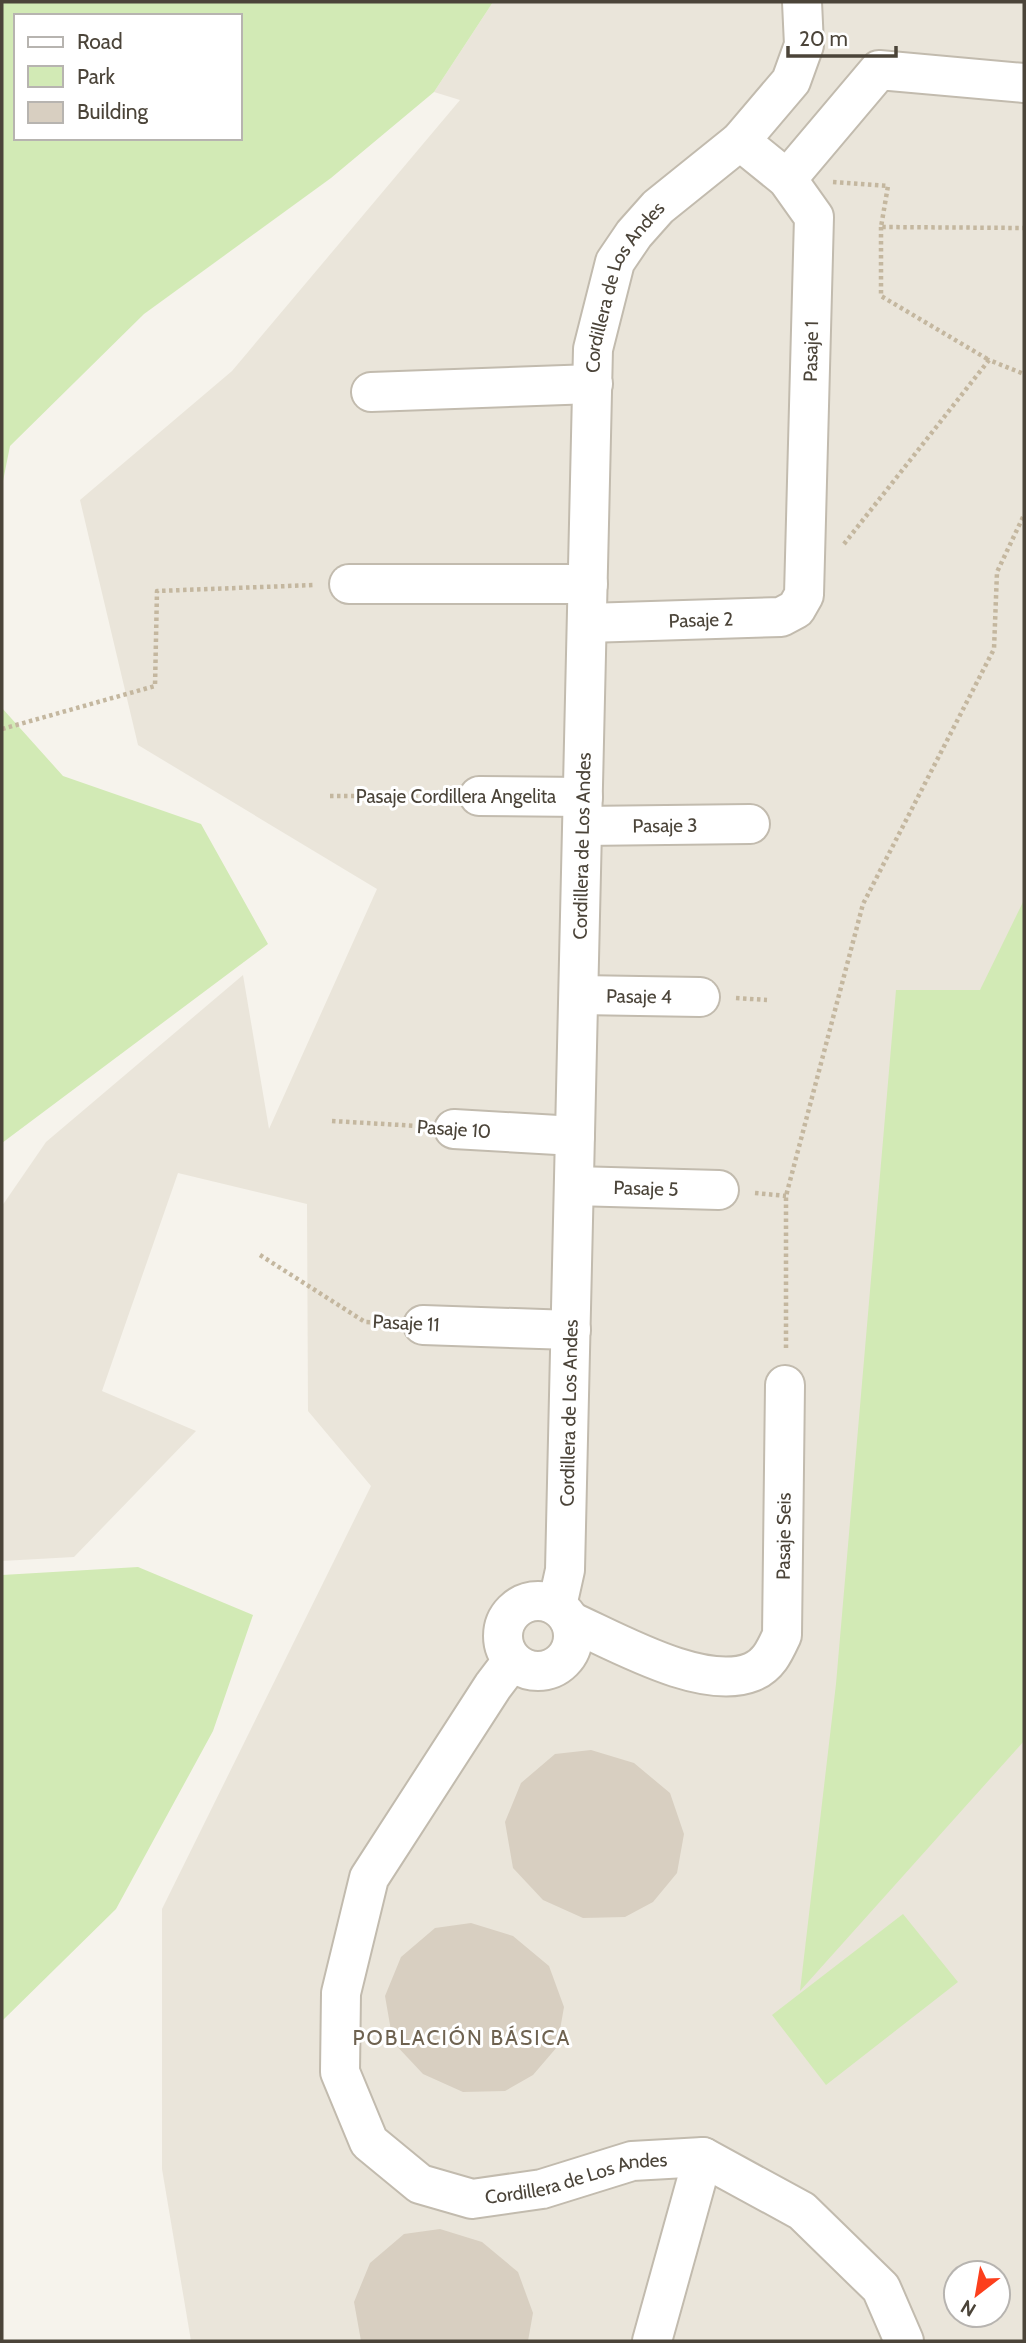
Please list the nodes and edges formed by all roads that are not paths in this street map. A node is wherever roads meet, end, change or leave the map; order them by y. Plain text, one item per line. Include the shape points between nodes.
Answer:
1 (802, 2) edge
2 (1024, 83) edge
3 (740, 141) junction
4 (788, 179) junction
5 (593, 384) junction
6 (370, 392) dead end
7 (349, 584) road end
8 (588, 584) junction
9 (804, 595) joint
10 (587, 623) junction
11 (478, 796) road end
12 (583, 811) junction
13 (750, 824) dead end
14 (579, 995) junction
15 (699, 997) dead end
16 (454, 1129) road end
17 (575, 1136) junction
18 (574, 1186) junction
19 (719, 1189) dead end
20 (423, 1325) road end
21 (571, 1331) junction
22 (785, 1385) road end
23 (563, 1614) junction
24 (512, 1661) junction
25 (704, 2157) junction
26 (652, 2341) edge
27 (904, 2341) edge

1 - 3 street, Cordillera de Los Andes via 804,45 791,82
2 - 4 street via 879,70
3 - 4 street, Pasaje 1
3 - 5 street, Cordillera de Los Andes via 657,207 615,262 593,349
4 - 9 street, Pasaje 1 via 814,218
5 - 6 street
5 - 8 street, Cordillera de Los Andes
7 - 8 street
8 - 10 street, Cordillera de Los Andes
9 - 10 street, Pasaje 2 via 796,609 781,617
10 - 12 street, Cordillera de Los Andes
11 - 12 street, Pasaje Cordillera Angelita
12 - 13 street, Pasaje 3
12 - 14 street, Cordillera de Los Andes
14 - 15 street, Pasaje 4
14 - 17 street, Cordillera de Los Andes
16 - 17 street, Pasaje 10
17 - 18 street, Cordillera de Los Andes
18 - 19 street, Pasaje 5
18 - 21 street, Cordillera de Los Andes
20 - 21 street, Pasaje 11
21 - 23 street, Cordillera de Los Andes
22 - 23 street, Pasaje Seis via 782,1635 771,1658 752,1672 722,1676 685,1670
23 - 24 street, Cordillera de Los Andes via 572,1641 565,1659 549,1670 529,1671
23 - 24 street via 537,1601 518,1607 505,1623 503,1643
24 - 25 street, Cordillera de Los Andes via 369,1878 341,1993 340,2072 369,2142 419,2185 472,2199 541,2189 632,2161
25 - 26 street, Cordillera de Los Andes
25 - 27 street via 802,2211 881,2288

